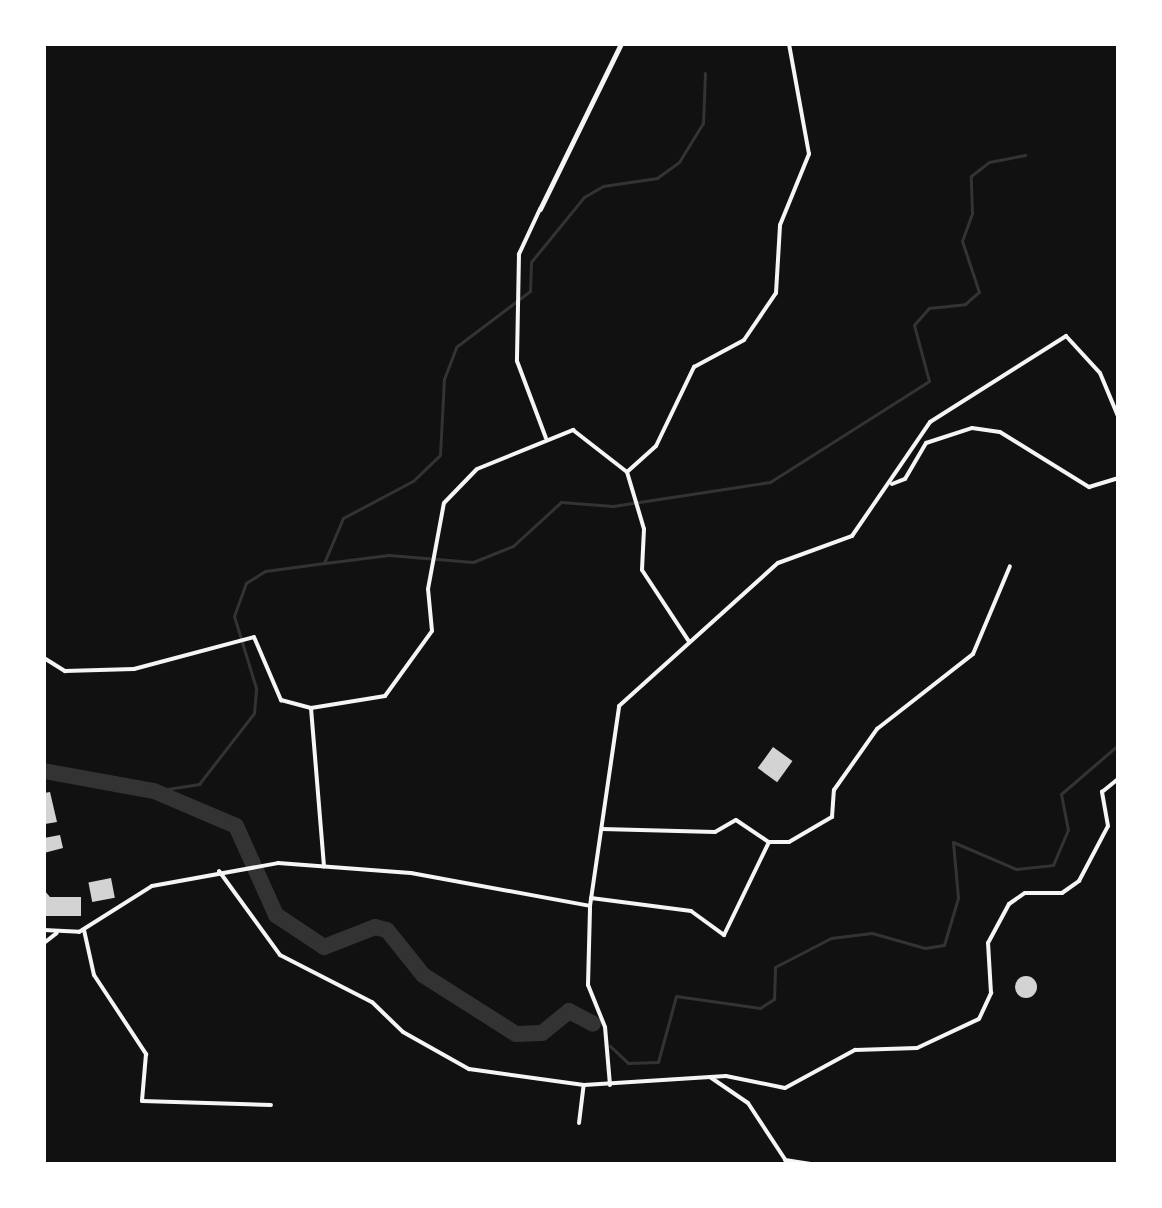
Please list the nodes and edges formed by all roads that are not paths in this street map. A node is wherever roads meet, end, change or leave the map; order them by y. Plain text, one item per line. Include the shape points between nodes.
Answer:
1 (621, 44) edge
2 (789, 44) edge
3 (540, 209) joint
4 (1118, 416) edge
5 (546, 438) junction
6 (627, 472) junction
7 (1118, 478) edge
8 (892, 484) junction
9 (1010, 566) dead end
10 (688, 640) junction
11 (45, 660) edge
12 (311, 708) junction
13 (1118, 779) edge
14 (601, 829) junction
15 (769, 842) junction
16 (324, 866) junction
17 (219, 871) junction
18 (591, 898) junction
19 (590, 906) junction
20 (44, 930) edge
21 (84, 930) junction
22 (57, 933) junction
23 (44, 943) edge
24 (710, 1077) junction
25 (584, 1085) junction
26 (610, 1085) junction
27 (271, 1105) dead end
28 (579, 1123) dead end
29 (786, 1162) edge
30 (811, 1164) edge

1 - 3 street
2 - 6 street via 809,154 780,225 776,293 744,340 694,367 656,446
3 - 5 street via 519,254 517,361
4 - 8 street via 1100,373 1066,336 930,422
5 - 6 street via 584,433
5 - 12 street via 477,469 444,503 428,589 432,631 392,692
6 - 10 street via 641,516 642,570
7 - 8 street via 1089,487 1000,432 972,428 926,443 905,479
8 - 10 street via 852,536 782,560
9 - 15 street via 973,654 877,729 834,790 832,817 789,842
10 - 14 street via 619,706
11 - 12 street via 65,671 134,669 250,638 278,698
12 - 16 street
13 - 24 street via 1101,795 1108,826 1079,881 1062,893 1018,895 1003,914 988,943 991,993 979,1019 917,1048 855,1050 785,1088
14 - 15 street via 715,832 736,820
14 - 18 street
15 - 18 street via 724,935 691,911
16 - 17 street via 266,864
16 - 19 street via 411,873
17 - 21 street via 138,891
17 - 25 street via 280,955 372,1002 417,1041 481,1073
18 - 19 street
19 - 26 street via 588,985 605,1027
20 - 22 street
21 - 22 street
21 - 27 street via 94,975 146,1054 142,1101
22 - 23 street
24 - 26 street
24 - 29 street via 748,1103
25 - 26 street
25 - 28 street
29 - 30 street

